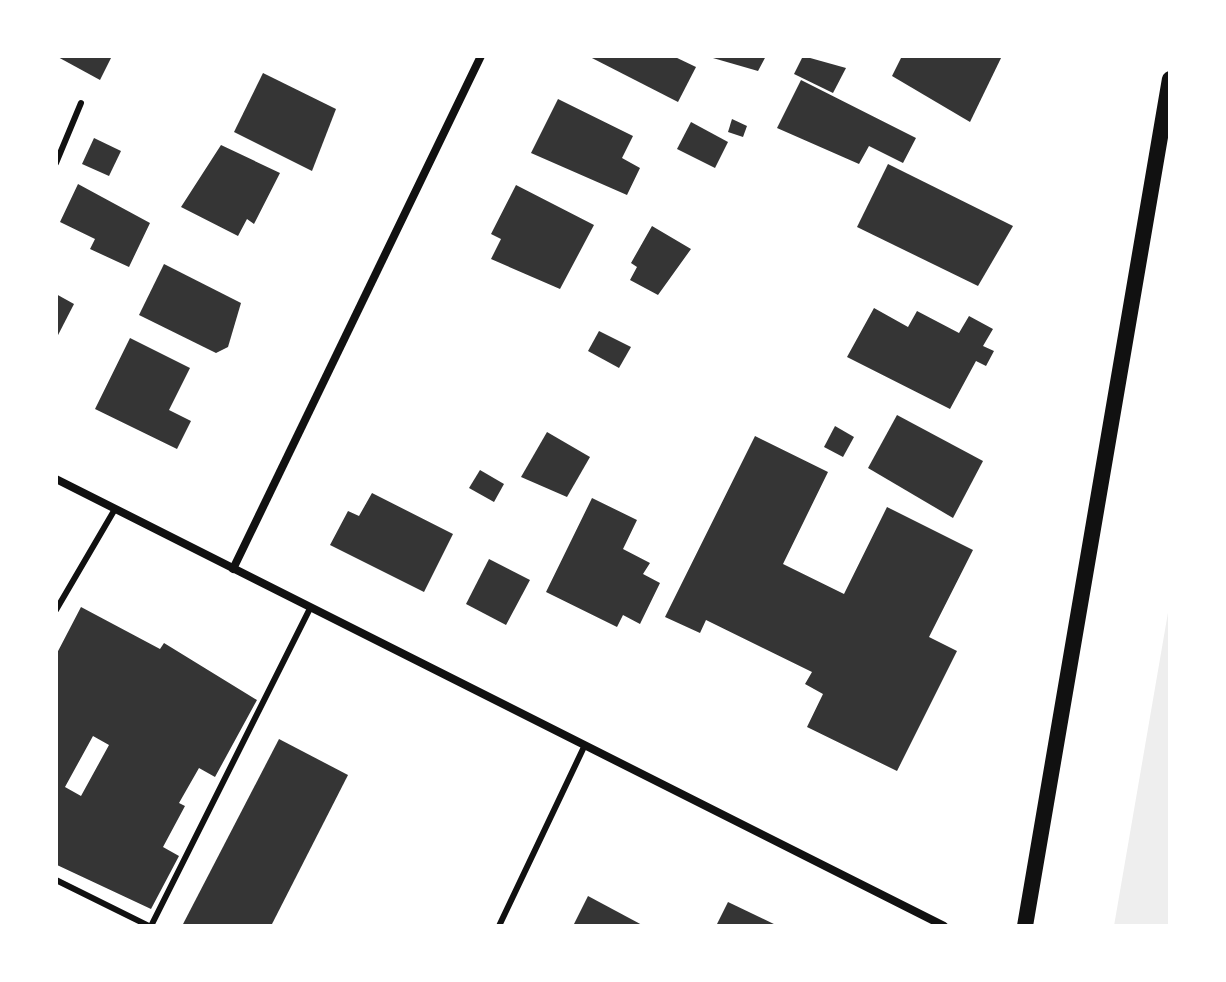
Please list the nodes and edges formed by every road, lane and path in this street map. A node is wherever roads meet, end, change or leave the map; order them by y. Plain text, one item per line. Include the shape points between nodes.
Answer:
1 (481, 56) edge
2 (1170, 79) edge
3 (81, 103) dead end
4 (56, 163) edge
5 (56, 479) edge
6 (115, 509) junction
7 (233, 569) junction
8 (310, 608) junction
9 (56, 610) edge
10 (585, 745) junction
11 (56, 880) edge
12 (150, 926) edge
13 (499, 926) edge
14 (944, 926) edge
15 (1025, 926) edge

1 - 7 street
2 - 15 main road
3 - 4 lane
5 - 6 street
6 - 7 street
6 - 9 lane
7 - 8 street
8 - 10 street
8 - 12 lane
10 - 13 lane
10 - 14 street
11 - 12 lane

